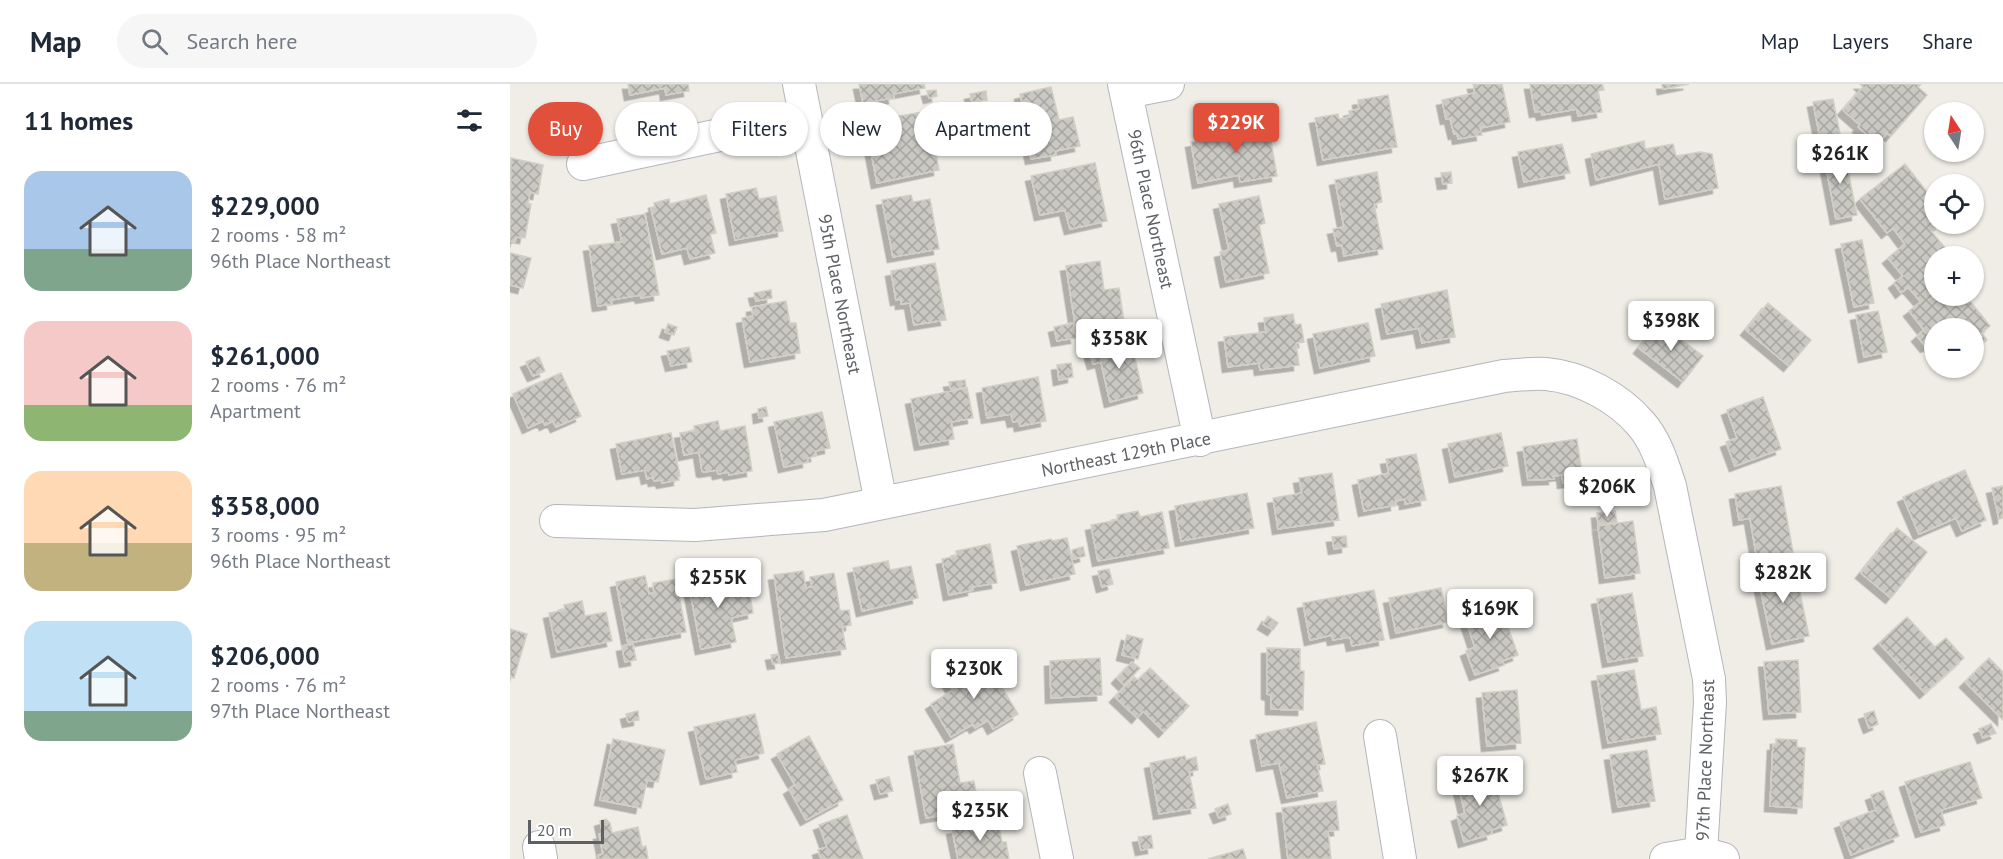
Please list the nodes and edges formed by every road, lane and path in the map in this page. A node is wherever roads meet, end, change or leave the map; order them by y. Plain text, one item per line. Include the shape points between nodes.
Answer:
1 (799, 84) edge
2 (1168, 84) edge
3 (1125, 88) edge
4 (802, 102) edge
5 (808, 132) edge
6 (710, 137) edge
7 (583, 164) dead end
8 (1200, 440) junction
9 (1661, 458) joint
10 (881, 503) junction
11 (556, 521) dead end
12 (1380, 736) dead end
13 (1040, 773) dead end
14 (1712, 856) edge
15 (1057, 859) edge
16 (1400, 859) edge
17 (1666, 859) edge

1 - 4 street, 95th Place Northeast
2 - 3 street
3 - 8 street, 96th Place Northeast
5 - 10 street, 95th Place Northeast
6 - 7 street
8 - 9 street, Northeast 129th Place via 1504,376 1546,374 1580,382 1613,398 1642,425
8 - 10 street, Northeast 129th Place
9 - 14 street, 97th Place Northeast via 1709,680
10 - 11 street, Northeast 129th Place via 824,515 694,525
12 - 16 street
13 - 15 street
14 - 17 street

